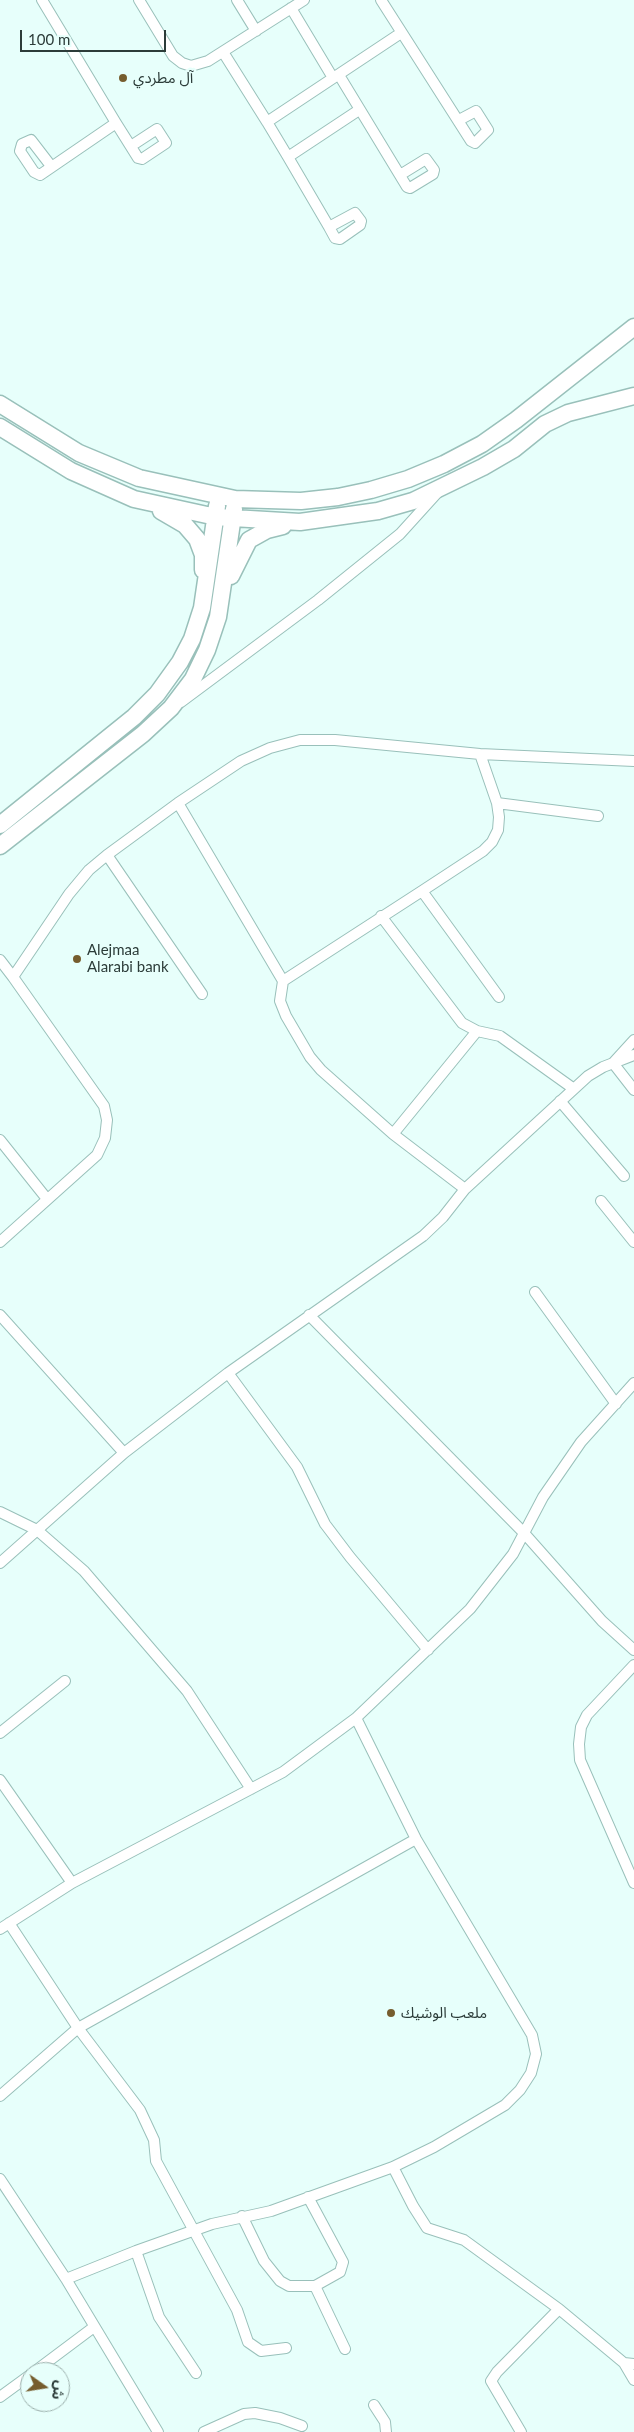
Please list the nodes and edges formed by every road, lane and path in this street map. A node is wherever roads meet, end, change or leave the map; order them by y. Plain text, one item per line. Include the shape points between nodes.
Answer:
1 (42, 0) edge
2 (139, 0) edge
3 (237, 0) edge
4 (304, 0) edge
5 (381, 0) edge
6 (291, 8) junction
7 (256, 31) junction
8 (401, 33) junction
9 (222, 52) junction
10 (336, 76) junction
11 (359, 110) junction
12 (459, 120) dead end
13 (267, 122) junction
14 (116, 123) junction
15 (131, 146) dead end
16 (288, 157) junction
17 (51, 166) dead end
18 (400, 175) dead end
19 (328, 227) dead end
20 (634, 327) edge
21 (634, 396) edge
22 (0, 404) edge
23 (0, 427) edge
24 (440, 489) junction
25 (218, 496) junction
26 (134, 499) junction
27 (235, 499) junction
28 (216, 517) junction
29 (233, 519) junction
30 (300, 522) junction
31 (202, 608) junction
32 (216, 623) junction
33 (172, 708) junction
34 (480, 754) junction
35 (634, 761) edge
36 (178, 803) junction
37 (497, 803) junction
38 (598, 816) dead end
39 (0, 825) edge
40 (0, 846) edge
41 (108, 855) junction
42 (422, 891) junction
43 (381, 916) junction
44 (0, 960) edge
45 (13, 977) junction
46 (283, 981) junction
47 (202, 994) dead end
48 (499, 997) dead end
49 (477, 1031) junction
50 (634, 1040) edge
51 (634, 1055) edge
52 (623, 1060) junction
53 (634, 1062) edge
54 (613, 1063) junction
55 (574, 1088) junction
56 (634, 1090) edge
57 (560, 1101) junction
58 (393, 1134) junction
59 (0, 1140) edge
60 (624, 1176) dead end
61 (465, 1189) junction
62 (47, 1199) junction
63 (600, 1201) dead end
64 (0, 1242) edge
65 (634, 1242) edge
66 (535, 1292) dead end
67 (0, 1315) edge
68 (309, 1315) junction
69 (228, 1372) junction
70 (634, 1383) edge
71 (616, 1404) junction
72 (124, 1453) junction
73 (0, 1512) edge
74 (37, 1530) junction
75 (524, 1533) junction
76 (0, 1563) edge
77 (428, 1650) junction
78 (634, 1650) edge
79 (634, 1665) edge
80 (65, 1682) dead end
81 (356, 1718) junction
82 (0, 1733) edge
83 (0, 1780) edge
84 (251, 1789) junction
85 (416, 1839) junction
86 (72, 1883) junction
87 (634, 1883) edge
88 (5, 1926) edge
89 (78, 2028) junction
90 (0, 2096) edge
91 (393, 2167) junction
92 (0, 2179) edge
93 (308, 2198) junction
94 (242, 2216) junction
95 (192, 2231) junction
96 (136, 2251) junction
97 (66, 2279) junction
98 (315, 2286) junction
99 (559, 2309) junction
100 (94, 2327) junction
101 (286, 2348) dead end
102 (345, 2349) dead end
103 (47, 2362) edge
104 (629, 2364) edge
105 (196, 2373) dead end
106 (634, 2380) edge
107 (20, 2381) edge
108 (2, 2392) edge
109 (374, 2405) dead end
110 (302, 2426) dead end
111 (158, 2432) edge
112 (204, 2432) edge
113 (386, 2432) edge
114 (521, 2432) edge

1 - 14 street
2 - 9 street via 173,56 182,63 191,66
3 - 7 street
4 - 6 street
5 - 8 street
6 - 7 street
6 - 10 street
7 - 9 street
8 - 10 street
8 - 12 street
9 - 13 street
10 - 11 street
10 - 13 street
11 - 16 street
11 - 18 street
13 - 16 street
14 - 15 street
14 - 17 street
16 - 19 street
20 - 27 main road via 516,420 482,444 444,464 371,490 338,497 301,501
21 - 24 main road via 568,413 545,424 514,449
22 - 25 main road via 80,453 105,464 139,478
23 - 26 main road via 71,471
24 - 30 main road via 378,511
24 - 33 street via 400,534
25 - 27 main road
25 - 28 main road
26 - 28 main road
26 - 31 main road via 172,516 186,525 197,539 203,555
27 - 29 main road
28 - 29 main road
28 - 31 main road
29 - 30 main road
29 - 32 main road
30 - 32 main road via 267,530 249,540 233,568
31 - 39 main road via 192,639 158,694 134,718
32 - 33 main road via 193,678
33 - 40 main road
34 - 35 street
34 - 36 street via 335,740 300,740 270,748 241,761
34 - 37 street
36 - 41 street
36 - 46 street
37 - 38 street
37 - 42 street via 498,830 492,842
41 - 45 street via 89,870 69,894
41 - 47 street
42 - 43 street
42 - 48 street
43 - 46 street
43 - 49 street via 462,1023
44 - 45 street
45 - 62 street via 106,1113 103,1146
46 - 58 street via 280,1001 283,1010 310,1057 331,1080
49 - 55 street via 500,1036
49 - 58 street
50 - 54 street
51 - 52 street
52 - 53 street
52 - 54 street
54 - 55 street via 588,1076
54 - 56 street
55 - 57 street
57 - 60 street
57 - 61 street
58 - 61 street
59 - 62 street
61 - 68 street via 443,1218 423,1236
62 - 64 street
63 - 65 street
66 - 71 street
67 - 72 street
68 - 69 street
68 - 75 street
69 - 72 street
69 - 77 street via 297,1467 325,1524
70 - 71 street
71 - 75 street via 580,1442 557,1474
72 - 74 street
73 - 74 street
74 - 76 street
74 - 84 street via 84,1571 187,1691
75 - 77 street via 513,1554 470,1610
75 - 78 street via 602,1621
77 - 81 street
79 - 87 street via 587,1715 579,1737 580,1760
80 - 82 street
81 - 84 street via 283,1772
81 - 85 street
83 - 86 street
84 - 86 street
85 - 89 street
85 - 91 street via 532,2035 536,2054 526,2082 506,2105
86 - 88 street
88 - 89 street
89 - 90 street
89 - 95 street via 140,2110 154,2140 156,2162
91 - 93 street
91 - 99 street via 412,2206 428,2228 464,2240
92 - 97 street
93 - 94 street via 271,2211
93 - 98 street via 343,2262 340,2272
94 - 95 street
94 - 98 street via 264,2261 280,2281 289,2286
95 - 96 street
95 - 101 street via 237,2310 248,2342 261,2350
96 - 97 street
96 - 105 street via 159,2317
97 - 100 street
98 - 102 street
99 - 104 street
99 - 114 street via 491,2381
100 - 103 street
100 - 111 street
104 - 106 street
107 - 108 street
109 - 113 street via 385,2422
110 - 112 street via 250,2413 233,2417

